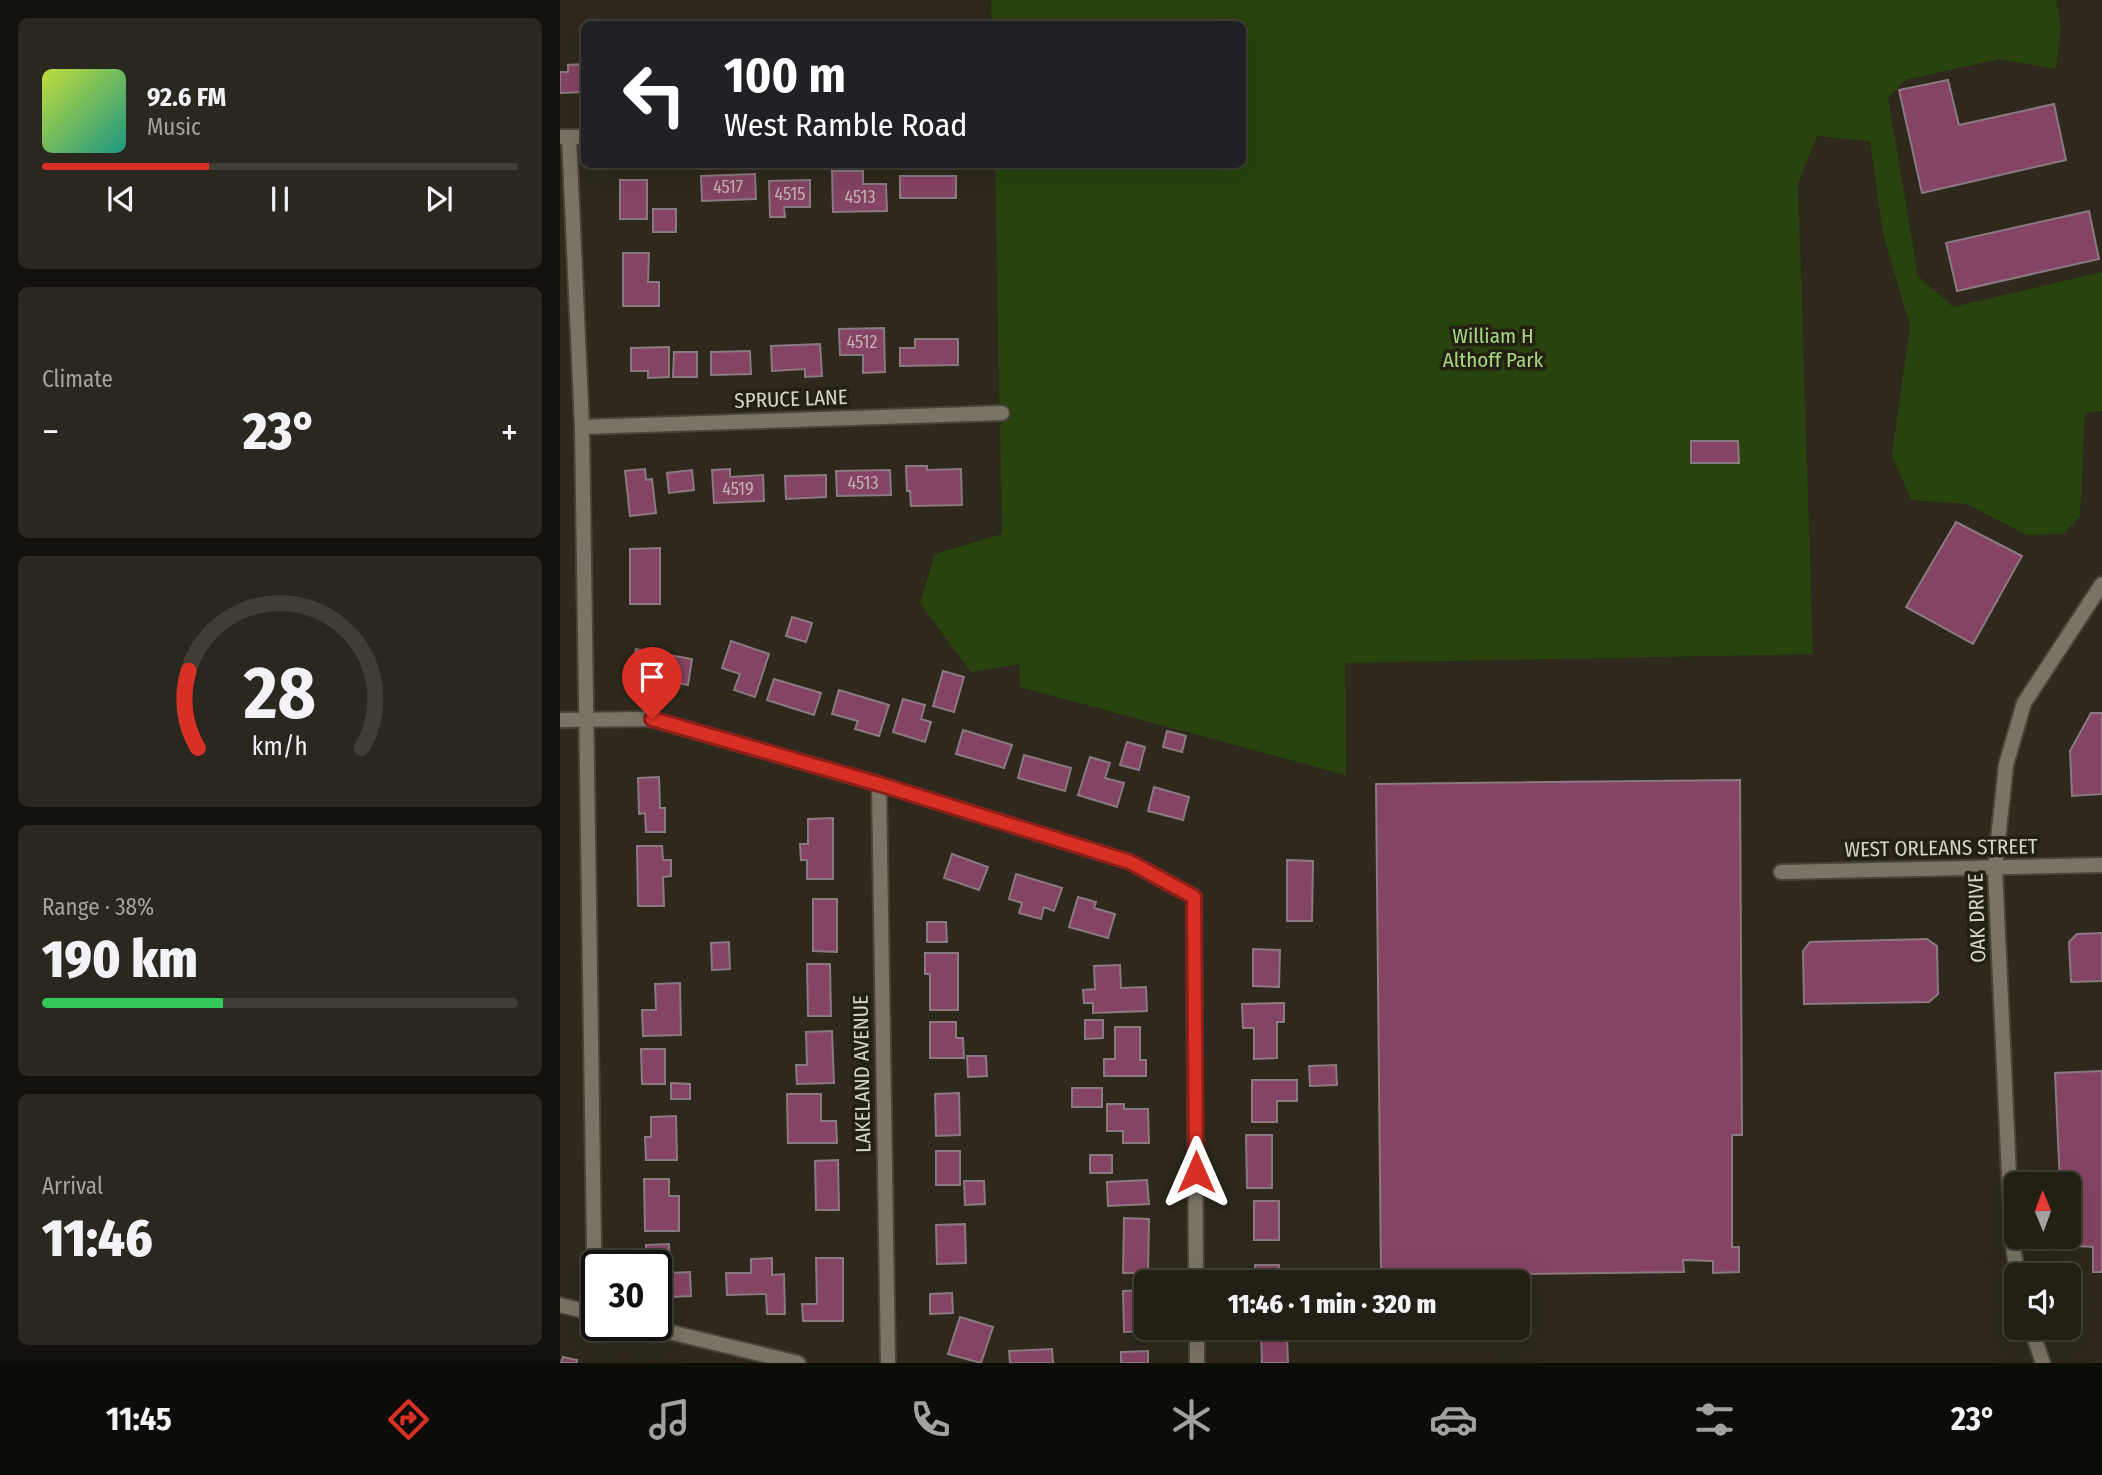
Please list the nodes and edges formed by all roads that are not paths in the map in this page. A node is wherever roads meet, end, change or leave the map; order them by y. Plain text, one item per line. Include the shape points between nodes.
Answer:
1 (571, 137) edge
2 (1002, 413) dead end
3 (582, 427) junction
4 (2102, 584) edge
5 (560, 720) edge
6 (585, 720) junction
7 (879, 784) junction
8 (2102, 864) edge
9 (1995, 867) junction
10 (1781, 872) dead end
11 (595, 1250) edge
12 (2016, 1263) edge
13 (1196, 1270) edge
14 (560, 1305) edge
15 (581, 1310) edge
16 (672, 1333) edge
17 (1197, 1340) edge
18 (2035, 1340) edge
19 (798, 1363) edge
20 (888, 1363) edge
21 (1197, 1363) edge
22 (2043, 1363) edge

1 - 3 street
2 - 3 street, SPRUCE LANE
3 - 6 street
4 - 9 street, OAK DRIVE via 2024,703 2006,765
5 - 6 street
6 - 7 street via 652,719
6 - 11 street
7 - 13 street via 1130,862 1194,897
7 - 20 street, LAKELAND AVENUE
8 - 9 street, WEST ORLEANS STREET
9 - 10 street, WEST ORLEANS STREET
9 - 12 street, OAK DRIVE
14 - 15 street
16 - 19 street
17 - 21 street
18 - 22 street

